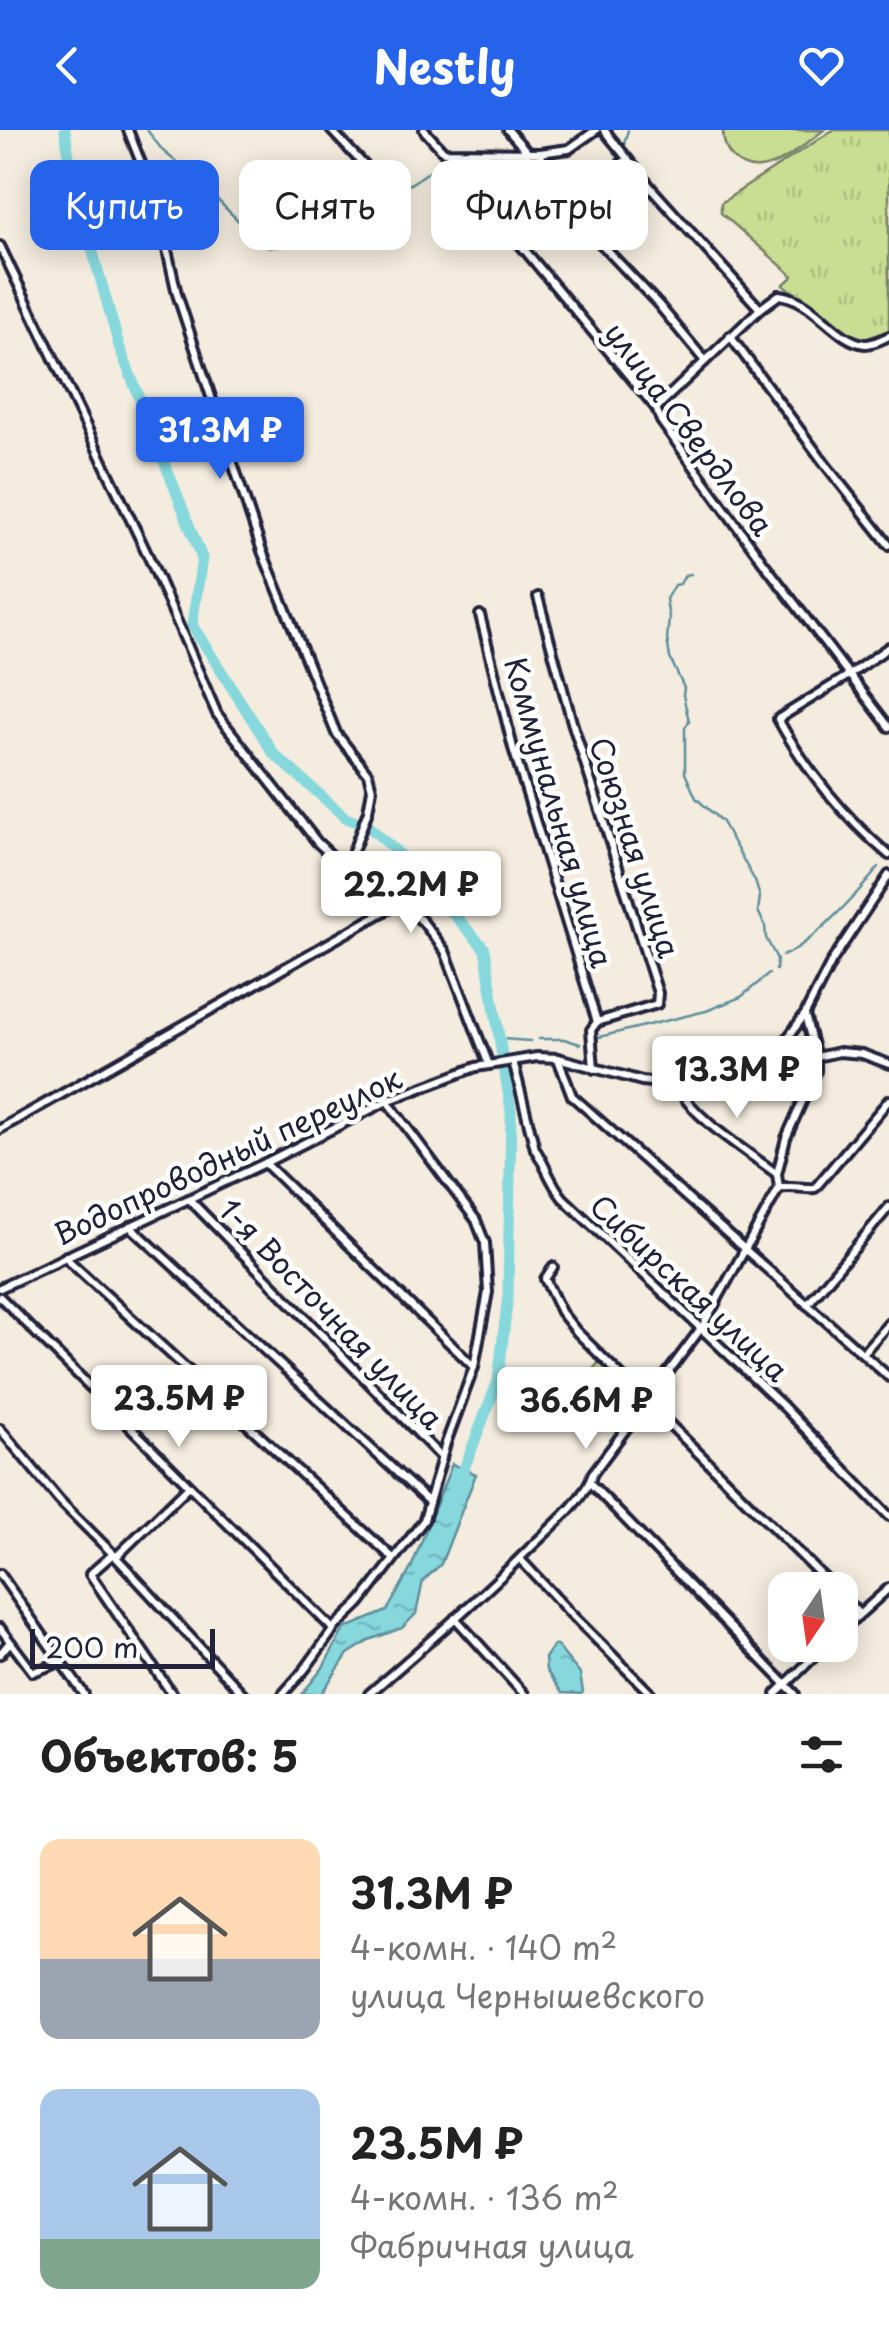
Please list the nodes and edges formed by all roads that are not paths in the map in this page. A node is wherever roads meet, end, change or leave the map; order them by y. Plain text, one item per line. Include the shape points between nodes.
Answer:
1 (128, 130) edge
2 (332, 130) edge
3 (424, 130) edge
4 (508, 130) edge
5 (600, 130) edge
6 (540, 153) junction
7 (528, 157) junction
8 (627, 159) joint
9 (360, 160) edge
10 (527, 160) edge
11 (542, 160) edge
12 (0, 246) edge
13 (524, 250) edge
14 (607, 250) edge
15 (760, 309) junction
16 (730, 336) junction
17 (889, 336) edge
18 (705, 361) junction
19 (656, 408) junction
20 (889, 545) edge
21 (538, 597) dead end
22 (480, 616) dead end
23 (889, 647) edge
24 (849, 675) junction
25 (889, 726) edge
26 (889, 855) edge
27 (352, 866) junction
28 (889, 875) edge
29 (401, 902) junction
30 (805, 1014) junction
31 (597, 1022) junction
32 (782, 1046) junction
33 (816, 1056) junction
34 (558, 1058) junction
35 (513, 1061) junction
36 (889, 1064) edge
37 (489, 1065) junction
38 (594, 1069) junction
39 (676, 1085) junction
40 (889, 1100) edge
41 (388, 1101) junction
42 (0, 1129) edge
43 (265, 1163) junction
44 (777, 1174) junction
45 (779, 1188) junction
46 (189, 1199) junction
47 (889, 1206) edge
48 (130, 1226) junction
49 (745, 1248) junction
50 (68, 1259) junction
51 (552, 1267) dead end
52 (0, 1288) edge
53 (0, 1297) edge
54 (807, 1306) junction
55 (889, 1323) edge
56 (702, 1327) junction
57 (863, 1352) junction
58 (474, 1366) junction
59 (889, 1377) edge
60 (647, 1402) junction
61 (0, 1429) edge
62 (442, 1458) junction
63 (590, 1482) junction
64 (190, 1486) junction
65 (429, 1502) junction
66 (889, 1516) edge
67 (114, 1555) junction
68 (393, 1558) junction
69 (520, 1558) junction
70 (818, 1572) edge
71 (0, 1574) edge
72 (889, 1588) edge
73 (859, 1614) edge
74 (454, 1618) junction
75 (0, 1628) edge
76 (334, 1629) junction
77 (10, 1642) junction
78 (0, 1654) edge
79 (61, 1662) junction
80 (809, 1662) edge
81 (785, 1685) junction
82 (84, 1694) edge
83 (172, 1694) edge
84 (243, 1694) edge
85 (283, 1694) edge
86 (369, 1694) edge
87 (524, 1694) edge
88 (651, 1694) edge
89 (776, 1694) edge
90 (794, 1694) edge

1 - 27 street via 156,201 177,294 262,550 336,733 368,774 372,790
2 - 9 street
3 - 7 street via 444,152
4 - 7 street
5 - 6 street via 569,149
5 - 8 street
6 - 7 street
6 - 11 street
7 - 10 street
8 - 15 street
12 - 27 street via 217,714 317,842
13 - 19 street, улица Свердлова
14 - 18 street
15 - 16 street
15 - 17 street via 779,294 793,296 864,344
16 - 18 street
16 - 20 street
18 - 19 street
19 - 24 street, улица Свердлова
21 - 31 street, Союзная улица via 658,993 657,1004
22 - 31 street, Коммунальная улица
23 - 24 street
24 - 25 street, улица Свердлова
24 - 26 street via 778,719 814,774
27 - 29 street
28 - 30 street
29 - 37 street via 445,951
29 - 42 street
30 - 32 street
30 - 33 street
31 - 38 street via 590,1030
32 - 33 street
32 - 39 street via 750,1069
33 - 36 street via 862,1054
33 - 44 street via 816,1072
34 - 35 street, Водопроводный переулок
34 - 38 street
34 - 49 street via 572,1096
35 - 37 street, Водопроводный переулок
35 - 56 street, Сибирская улица via 532,1140 555,1188
37 - 41 street, Водопроводный переулок
38 - 39 street
39 - 44 street via 713,1125
40 - 45 street via 816,1188
41 - 43 street, Водопроводный переулок
41 - 58 street via 476,1220 485,1243 488,1292
43 - 46 street, Водопроводный переулок
43 - 58 street
44 - 45 street
45 - 49 street
46 - 48 street, Водопроводный переулок
46 - 62 street, 1-я Восточная улица
47 - 54 street
48 - 50 street, Водопроводный переулок
48 - 65 street
49 - 54 street
49 - 56 street
50 - 52 street, Водопроводный переулок
50 - 68 street
51 - 60 street via 544,1279 561,1312
53 - 64 street
54 - 57 street
55 - 57 street
56 - 60 street
56 - 66 street, Сибирская улица
57 - 59 street
58 - 62 street
60 - 63 street
60 - 70 street
61 - 67 street
62 - 65 street
63 - 69 street
63 - 81 street
64 - 67 street
64 - 76 street
65 - 68 street via 424,1520
67 - 83 street via 90,1574
67 - 84 street
68 - 76 street
69 - 74 street
69 - 88 street
71 - 79 street
72 - 73 street
74 - 86 street
74 - 87 street
75 - 77 street
76 - 85 street
77 - 78 street
77 - 79 street via 32,1672
79 - 82 street
80 - 81 street
81 - 89 street
81 - 90 street

